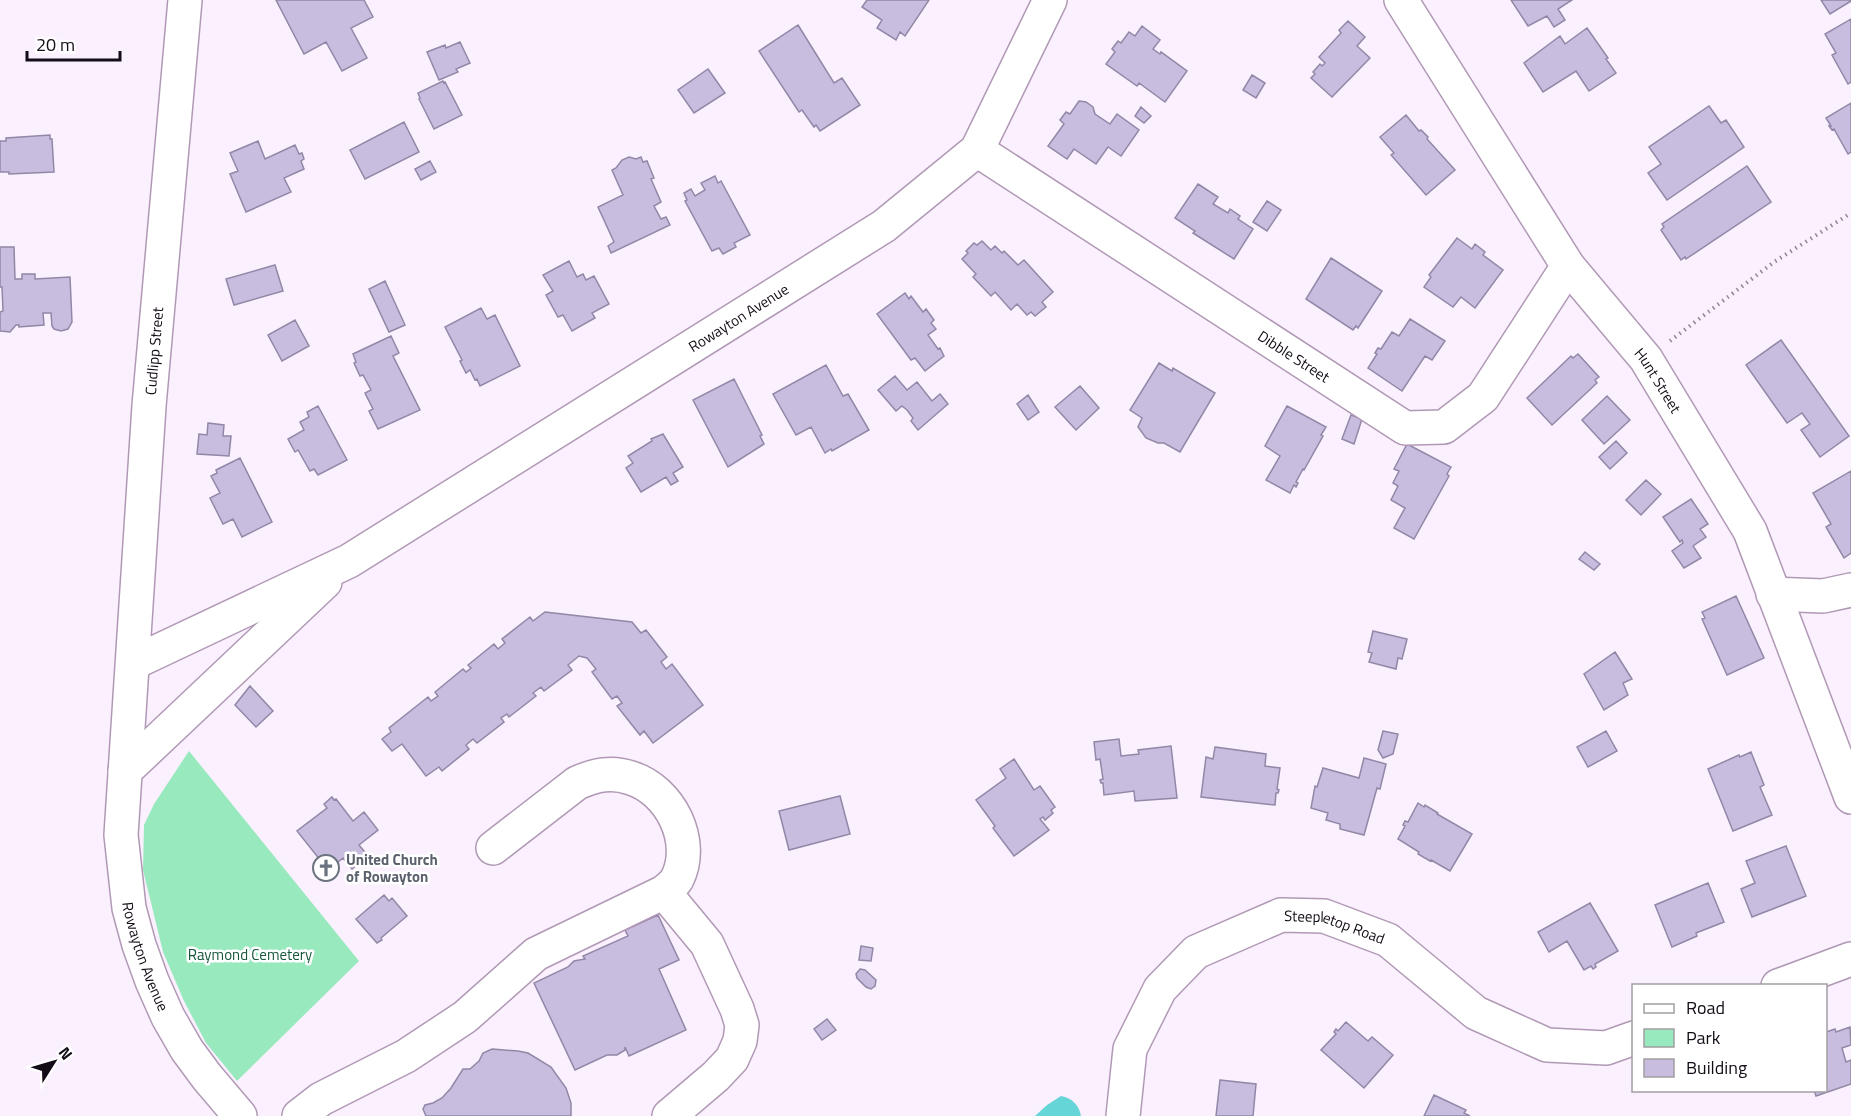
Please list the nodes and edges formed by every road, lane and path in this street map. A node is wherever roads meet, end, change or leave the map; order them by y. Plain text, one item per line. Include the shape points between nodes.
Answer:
1 (185, 0) edge
2 (1050, 0) edge
3 (1401, 0) edge
4 (977, 150) junction
5 (1851, 213) edge
6 (1568, 266) junction
7 (1646, 359) junction
8 (349, 561) junction
9 (1851, 590) edge
10 (1773, 594) junction
11 (133, 663) junction
12 (129, 703) joint
13 (125, 771) junction
14 (1851, 797) edge
15 (493, 848) dead end
16 (664, 892) junction
17 (1851, 958) edge
18 (1783, 984) edge
19 (1632, 1039) edge
20 (240, 1116) edge
21 (299, 1116) edge
22 (669, 1116) edge
23 (1123, 1116) edge

1 - 11 street, Cudlipp Street via 149,406
2 - 4 street, Rowayton Avenue
3 - 6 street, Hunt Street
4 - 6 street, Dibble Street via 1405,428 1444,427 1483,397
4 - 8 street, Rowayton Avenue via 884,226
5 - 7 path via 1774,262
6 - 7 street, Hunt Street
7 - 10 street, Hunt Street via 1750,531
8 - 11 street, Rowayton Avenue
8 - 13 street, Rowayton Avenue
9 - 10 street via 1823,596
10 - 14 street, Hunt Street
11 - 12 street, Cudlipp Street
12 - 13 street, Rowayton Avenue
13 - 20 street, Rowayton Avenue via 121,835 129,908 139,945 168,1017 187,1050
15 - 16 street via 578,783 610,774 630,777 648,785 664,800 682,834 680,870 676,881
16 - 21 street via 536,954 465,1017 406,1056 321,1099
16 - 22 street via 707,944 742,1025 732,1059
17 - 18 street
19 - 23 street, Steepletop Road via 1606,1048 1547,1045 1476,1013 1388,940 1324,916 1281,915 1196,952 1160,989 1130,1049

